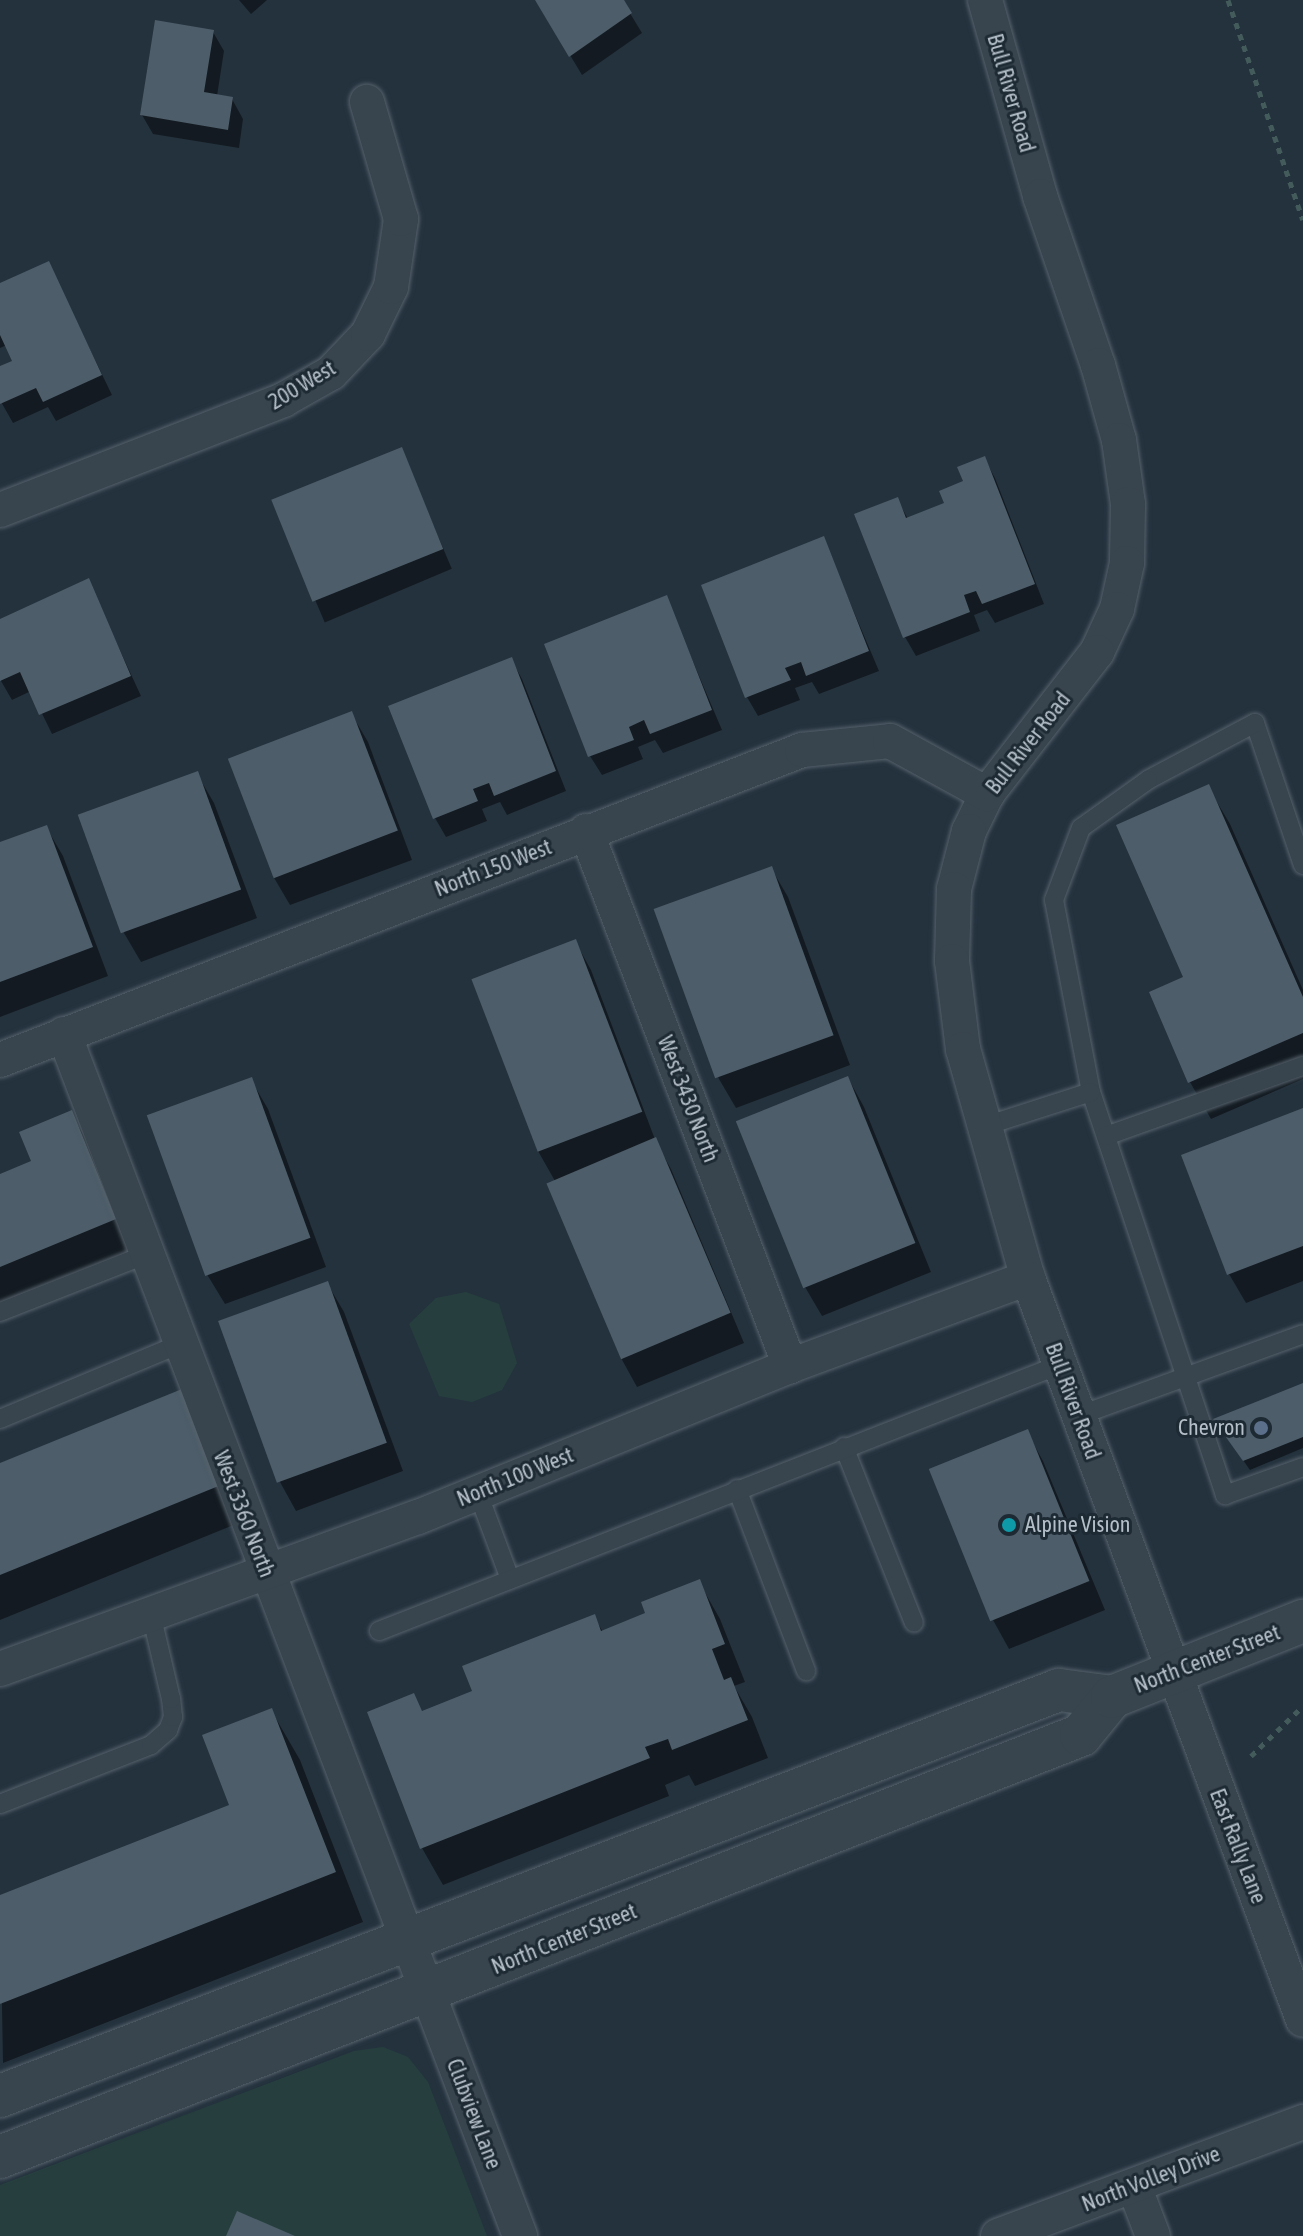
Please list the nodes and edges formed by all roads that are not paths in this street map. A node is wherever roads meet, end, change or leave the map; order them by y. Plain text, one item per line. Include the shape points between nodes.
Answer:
1 (985, 0) edge
2 (367, 102) dead end
3 (0, 510) edge
4 (987, 794) junction
5 (586, 831) junction
6 (1303, 865) edge
7 (64, 1034) junction
8 (0, 1060) edge
9 (1303, 1066) edge
10 (1091, 1092) junction
11 (982, 1127) junction
12 (1106, 1136) junction
13 (147, 1254) junction
14 (1028, 1278) junction
15 (0, 1312) edge
16 (1303, 1334) edge
17 (180, 1344) junction
18 (1059, 1365) junction
19 (790, 1366) junction
20 (1186, 1378) junction
21 (1078, 1416) junction
22 (0, 1419) edge
23 (844, 1447) junction
24 (1303, 1467) edge
25 (737, 1489) junction
26 (478, 1493) junction
27 (266, 1572) junction
28 (510, 1579) junction
29 (151, 1614) junction
30 (1303, 1621) edge
31 (914, 1623) dead end
32 (379, 1631) dead end
33 (0, 1669) edge
34 (806, 1671) dead end
35 (1173, 1672) junction
36 (1112, 1697) junction
37 (0, 1804) edge
38 (408, 1940) junction
39 (428, 1992) junction
40 (1303, 2020) edge
41 (0, 2096) edge
42 (1303, 2122) edge
43 (0, 2157) edge
44 (1134, 2186) junction
45 (520, 2236) edge
46 (998, 2236) edge
47 (1153, 2236) edge

1 - 4 street, Bull River Road via 1040,196 1098,365 1119,440 1128,504 1127,563 1117,609 1097,652
2 - 3 street, 200 West via 401,219 391,287 368,334 331,373 283,400
4 - 5 street, North 150 West via 890,741 802,750
4 - 11 street, Bull River Road via 969,831 954,889 952,961 963,1049
5 - 7 street, North 150 West
5 - 19 street, West 3430 North
6 - 10 lane via 1255,723 1148,780 1081,828 1054,900
7 - 8 street, North 150 West
7 - 13 street, West 3360 North
9 - 12 lane
10 - 11 lane
10 - 12 lane
11 - 14 street, Bull River Road
12 - 20 lane
13 - 15 lane
13 - 17 street, West 3360 North
14 - 18 street, Bull River Road
14 - 19 street, North 100 West
16 - 20 lane
17 - 22 lane
17 - 27 street, West 3360 North
18 - 21 street, Bull River Road
18 - 23 lane
19 - 26 street, North 100 West
20 - 21 lane
20 - 24 lane via 1225,1495
21 - 35 street, Bull River Road
23 - 25 lane
23 - 31 lane
25 - 28 lane
25 - 34 lane
26 - 27 street, North 100 West
26 - 28 lane
27 - 29 street, North 100 West
27 - 38 street, West 3360 North
28 - 32 lane
29 - 33 street, North 100 West
29 - 37 lane via 171,1699 168,1730 151,1745
30 - 35 street, North Center Street
35 - 36 street, North Center Street
35 - 40 street, East Rally Lane
36 - 38 street, North Center Street via 1059,1690
36 - 39 street, North Center Street via 1081,1735
38 - 39 street, West 3360 North
38 - 41 street, North Center Street
39 - 43 street, North Center Street
39 - 45 street, Clubview Lane
42 - 44 street, North Volley Drive
44 - 46 street, North Volley Drive
44 - 47 street

